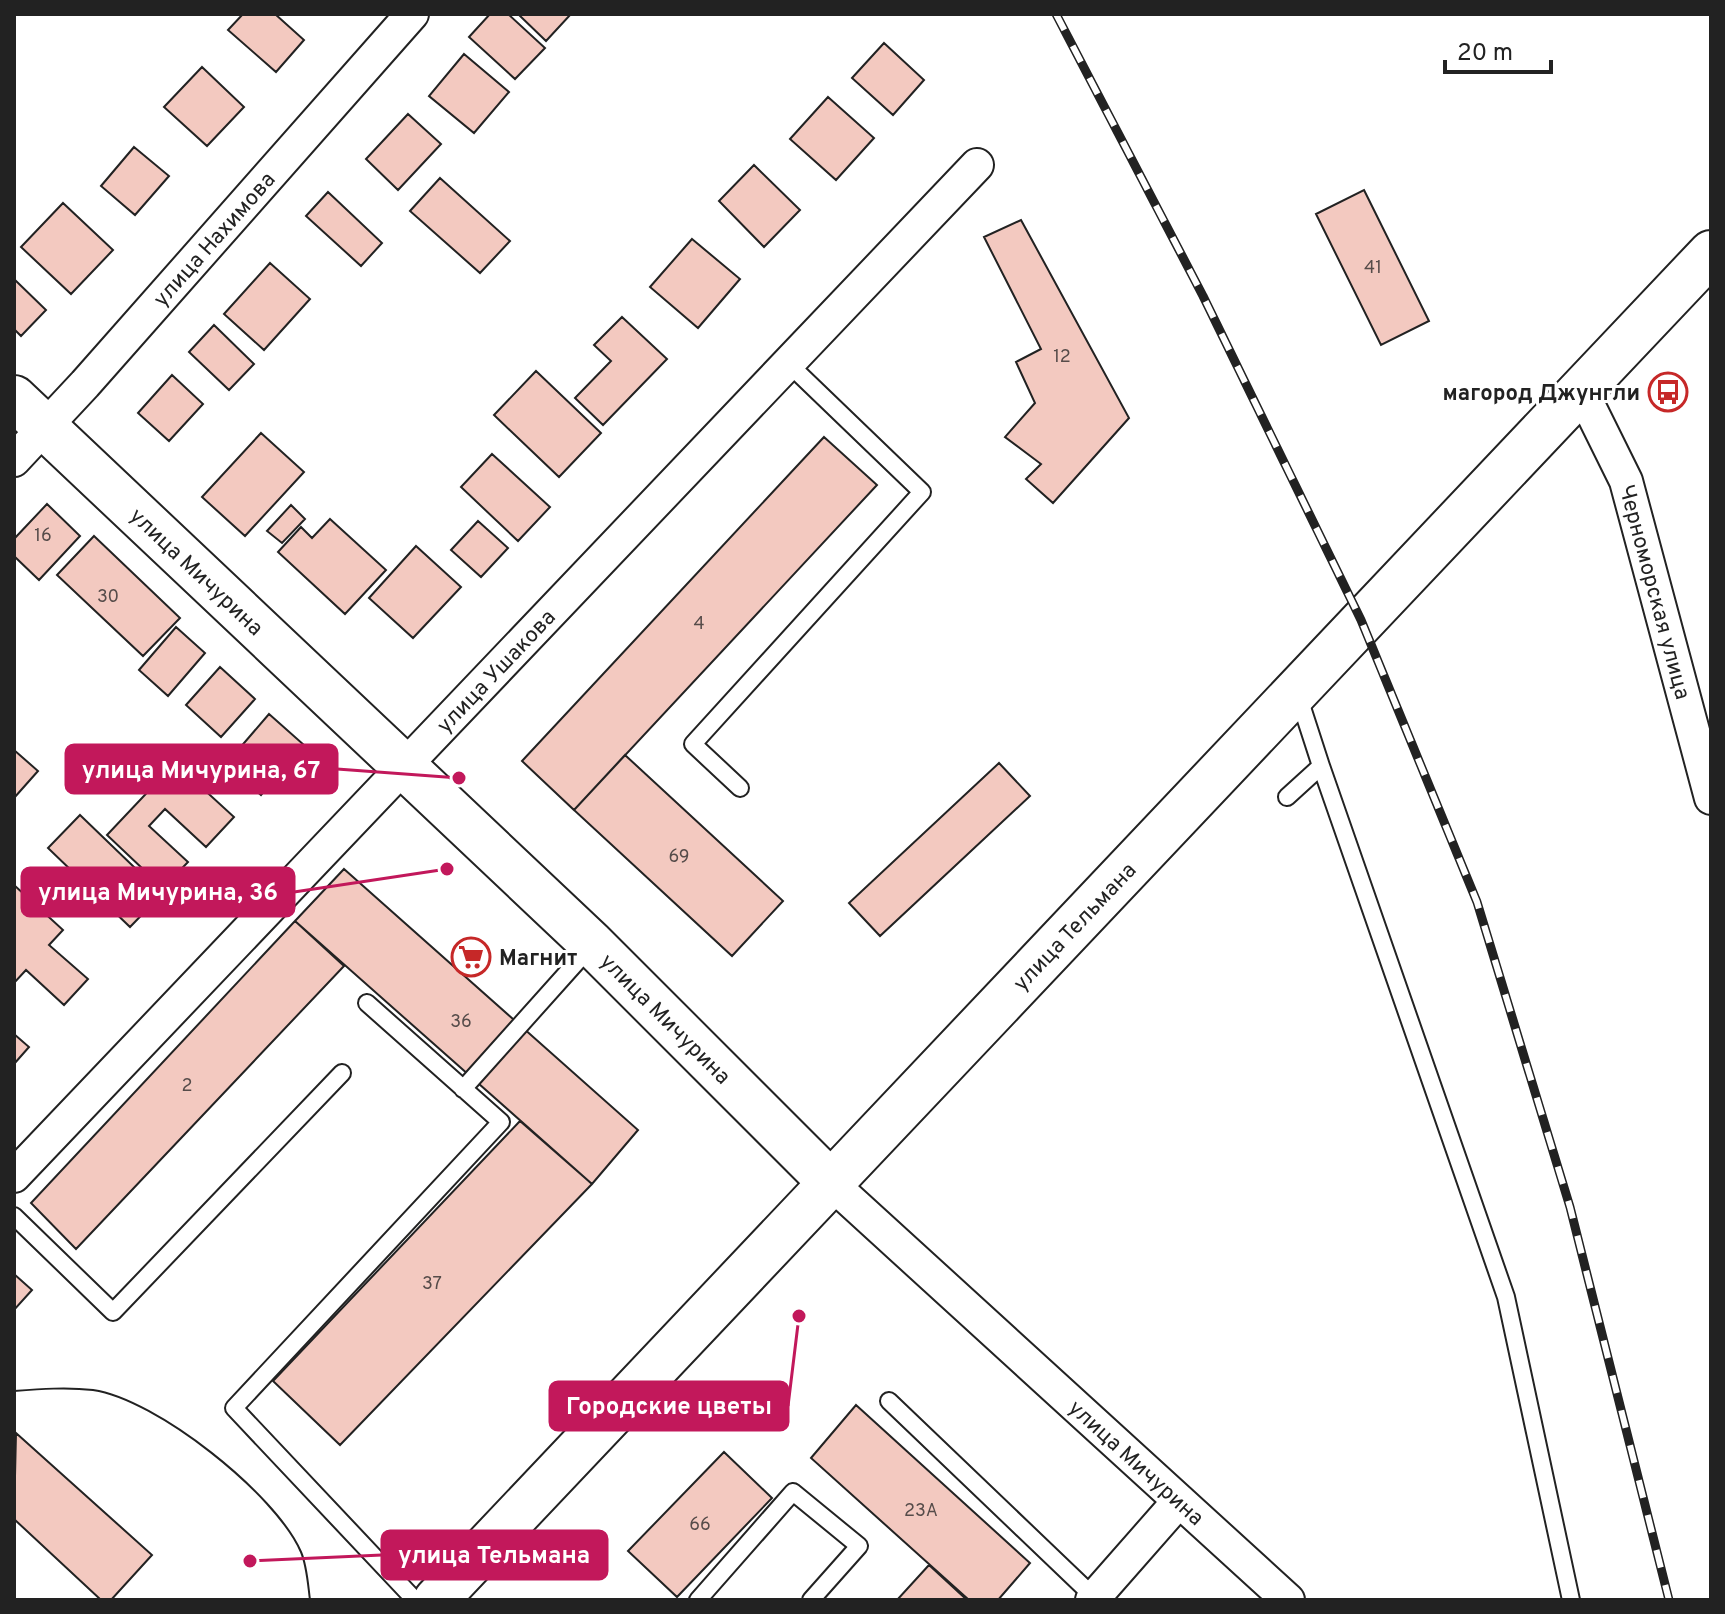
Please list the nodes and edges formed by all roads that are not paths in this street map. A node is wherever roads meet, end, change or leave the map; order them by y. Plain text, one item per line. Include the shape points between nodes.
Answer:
1 (412, 14) edge
2 (977, 165) dead end
3 (1711, 253) edge
4 (789, 364) junction
5 (1582, 392) junction
6 (14, 398) edge
7 (45, 428) junction
8 (14, 460) edge
9 (1297, 690) junction
10 (1321, 766) junction
11 (404, 770) junction
12 (740, 788) dead end
13 (1287, 797) dead end
14 (1711, 798) edge
15 (592, 944) junction
16 (367, 1003) dead end
17 (342, 1073) dead end
18 (463, 1089) junction
19 (14, 1176) edge
20 (831, 1183) junction
21 (14, 1216) edge
22 (889, 1401) dead end
23 (1179, 1501) junction
24 (1093, 1599) edge
25 (415, 1600) edge
26 (436, 1600) edge
27 (698, 1600) edge
28 (811, 1600) edge
29 (1288, 1600) edge
30 (1571, 1600) edge

1 - 7 street, улица Нахимова
2 - 4 street, улица Ушакова
3 - 5 street, улица Тельмана
4 - 11 street, улица Ушакова
4 - 12 lane via 922,492 693,744
5 - 9 street, улица Тельмана
5 - 14 street, Черноморская улица via 1626,481
6 - 7 street, улица Мичурина
7 - 8 street, улица Нахимова
7 - 11 street, улица Мичурина
9 - 10 lane
9 - 20 street, улица Тельмана
10 - 13 lane
10 - 30 lane via 1506,1297
11 - 15 street, улица Мичурина
11 - 19 street, улица Ушакова
15 - 18 lane
15 - 20 street, улица Мичурина
16 - 18 lane
17 - 21 lane via 113,1312
18 - 25 lane via 501,1122 234,1408
20 - 23 street, улица Мичурина
20 - 26 street, улица Тельмана
22 - 24 lane
23 - 24 street
23 - 29 street, улица Мичурина
27 - 28 lane via 793,1492 859,1546

